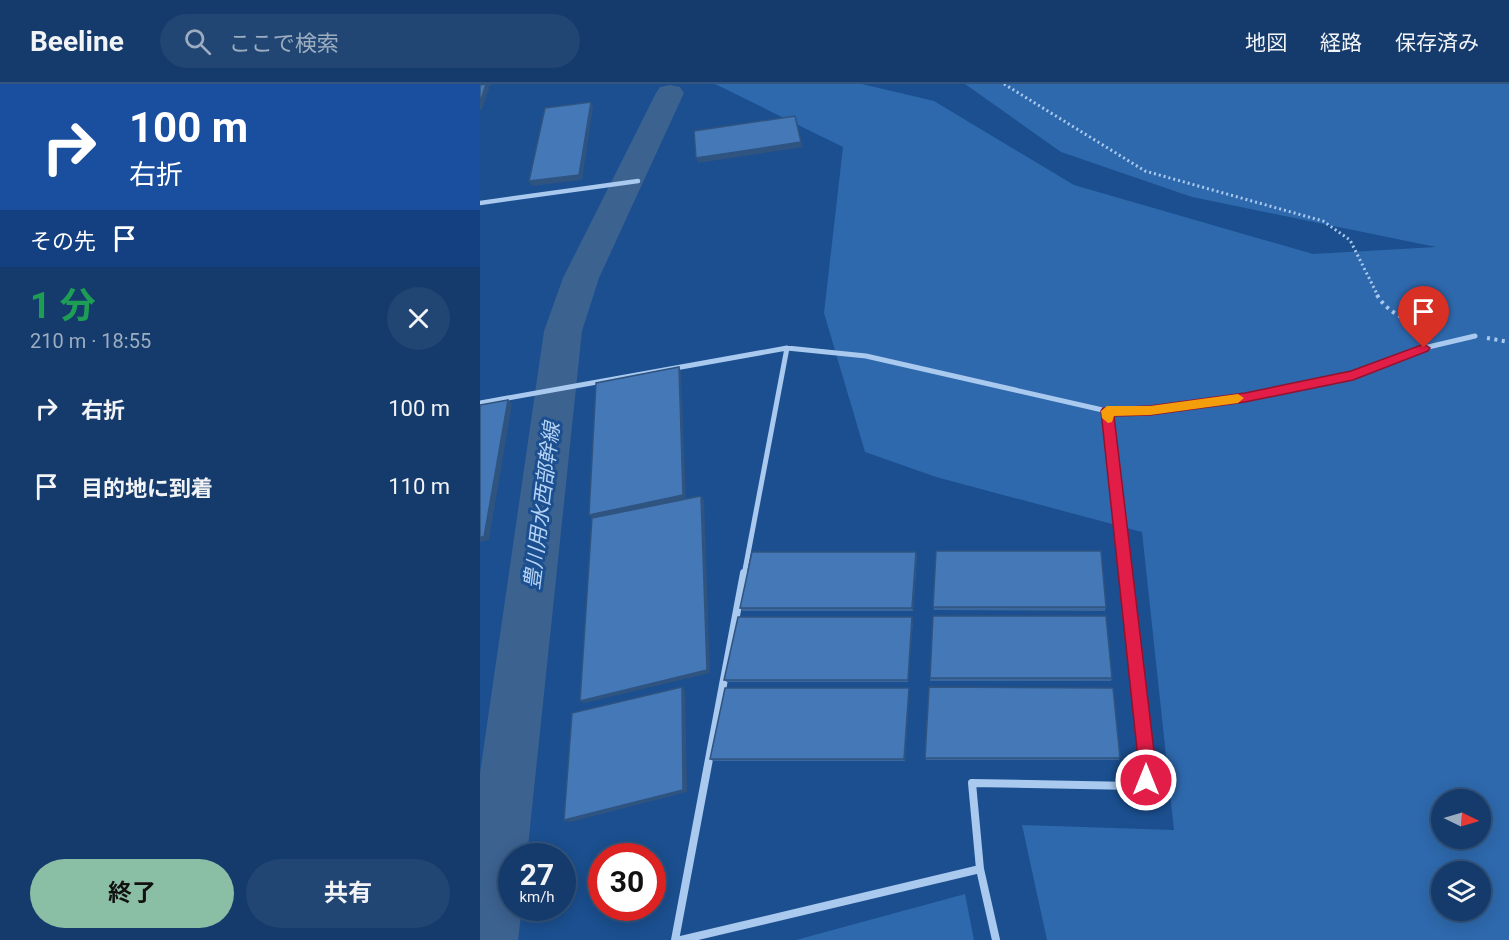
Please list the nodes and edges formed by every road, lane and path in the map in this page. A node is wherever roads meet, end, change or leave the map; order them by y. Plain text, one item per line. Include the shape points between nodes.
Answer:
1 (1004, 84) edge
2 (638, 181) dead end
3 (480, 203) edge
4 (1443, 330) dead end
5 (1475, 336) joint
6 (1509, 342) edge
7 (787, 348) junction
8 (480, 403) edge
9 (1107, 411) junction
10 (980, 869) junction
11 (675, 940) edge
12 (681, 940) edge
13 (996, 940) edge

1 - 4 path via 1145,171 1323,221 1350,240 1382,303 1398,316
2 - 3 street
5 - 6 path
5 - 9 street via 1424,348 1353,375 1256,395 1150,410
7 - 8 street
7 - 9 street via 866,356
7 - 11 street
9 - 10 street via 1146,780 1134,786 972,783
10 - 12 street
10 - 13 street

